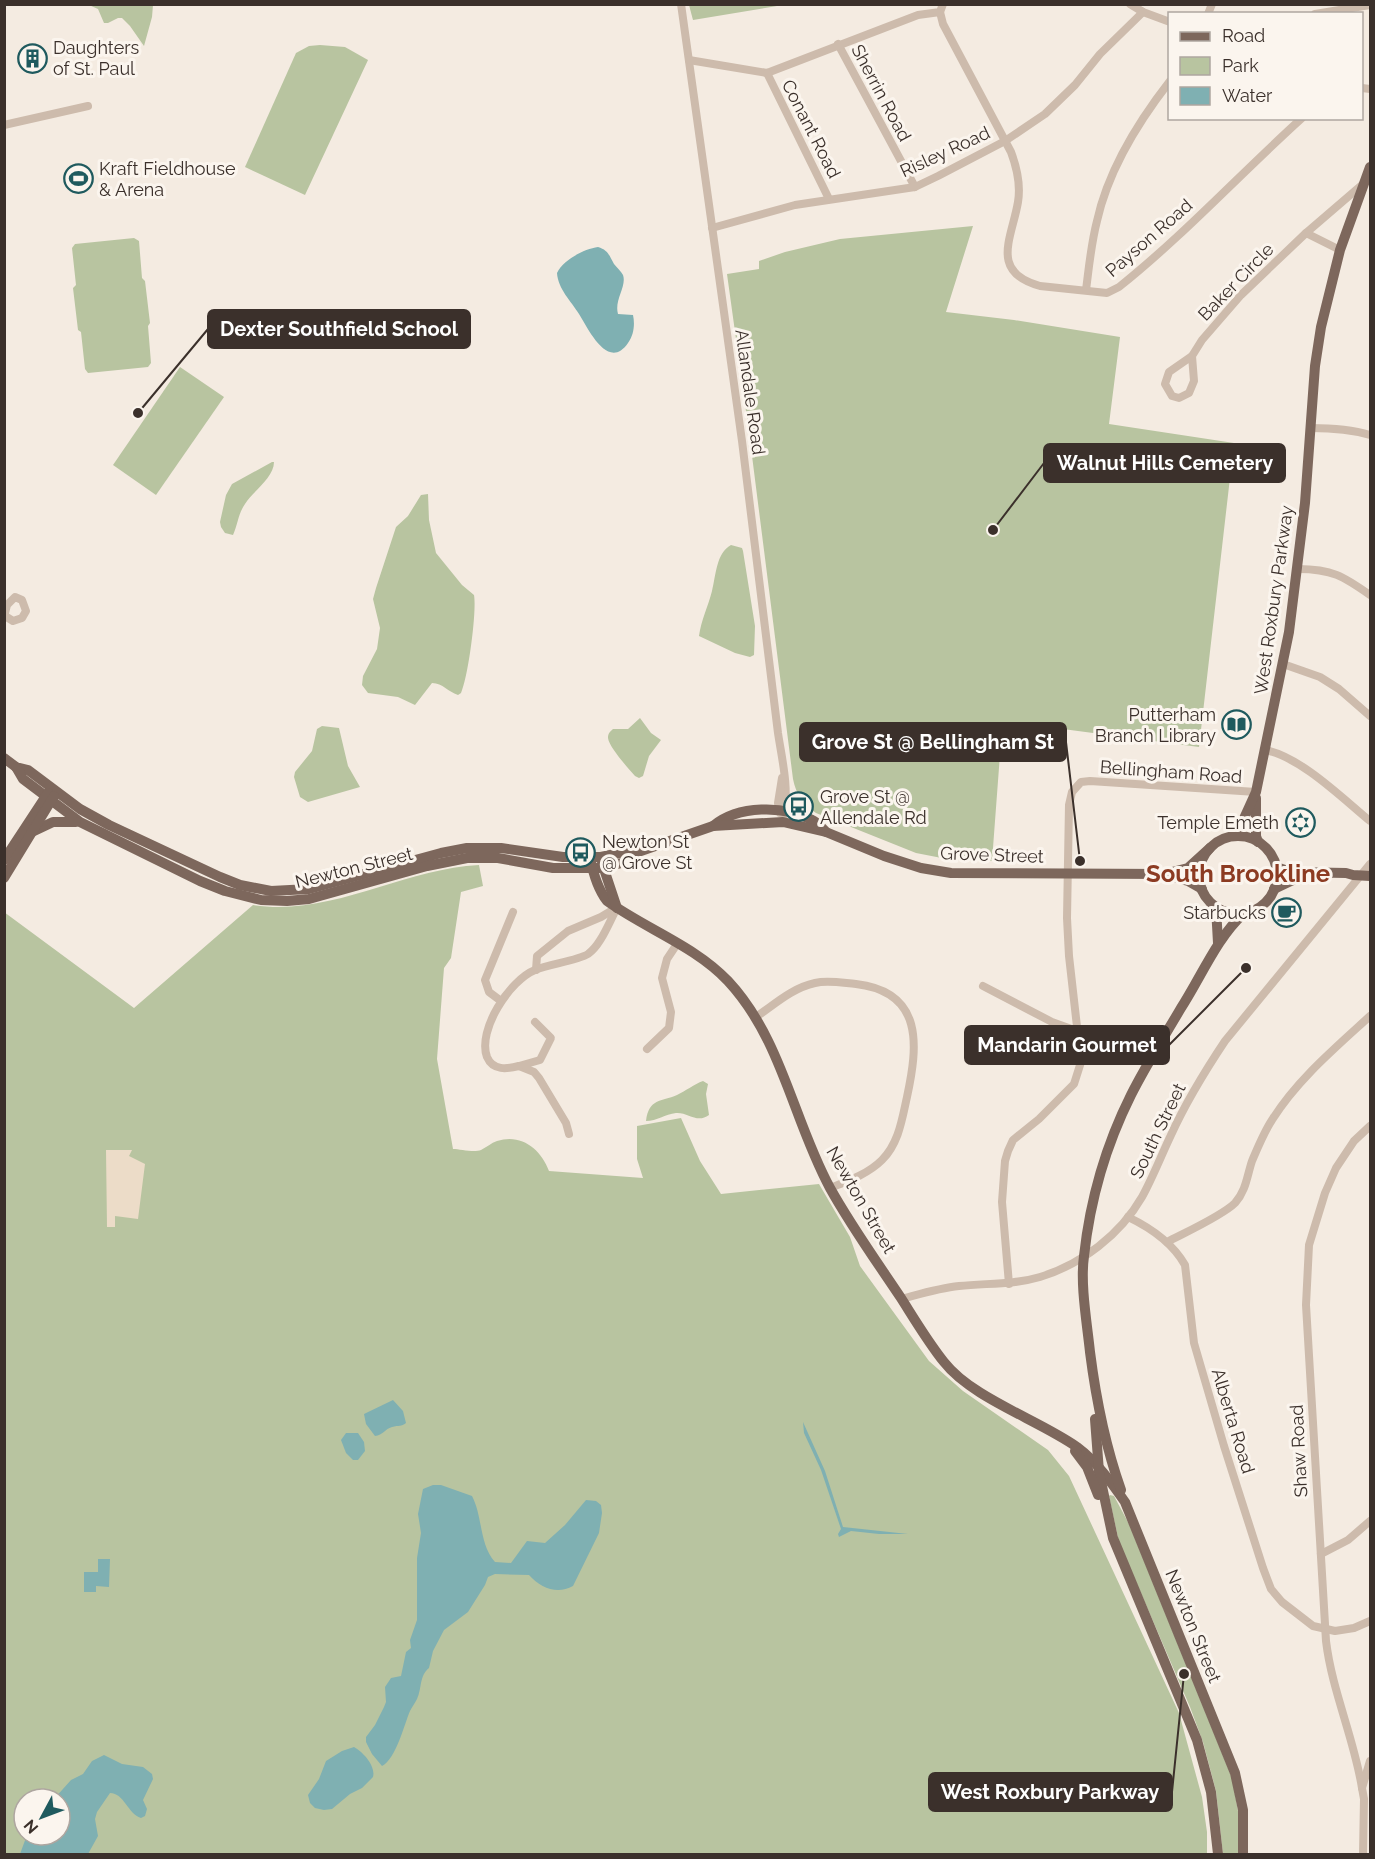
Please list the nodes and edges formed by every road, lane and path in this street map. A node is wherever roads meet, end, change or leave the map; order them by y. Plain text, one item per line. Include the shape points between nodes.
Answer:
1 (681, 4) edge
2 (1130, 4) edge
3 (1371, 5) edge
4 (942, 8) edge
5 (1143, 12) junction
6 (1327, 12) edge
7 (1168, 21) edge
8 (838, 44) junction
9 (689, 60) junction
10 (766, 73) junction
11 (1168, 84) edge
12 (88, 106) dead end
13 (1300, 120) edge
14 (4, 125) edge
15 (1005, 141) junction
16 (1371, 167) edge
17 (1364, 183) junction
18 (915, 187) junction
19 (830, 199) junction
20 (712, 228) junction
21 (1306, 233) junction
22 (1340, 250) junction
23 (1086, 290) junction
24 (1192, 356) junction
25 (1311, 428) junction
26 (1371, 435) edge
27 (1298, 568) junction
28 (1370, 595) edge
29 (1283, 664) junction
30 (1371, 716) edge
31 (1265, 750) junction
32 (4, 758) edge
33 (1256, 792) junction
34 (51, 795) junction
35 (782, 811) junction
36 (1371, 821) edge
37 (80, 822) junction
38 (783, 822) junction
39 (713, 826) junction
40 (32, 832) junction
41 (826, 832) junction
42 (1236, 836) junction
43 (1258, 842) junction
44 (1210, 848) junction
45 (4, 861) edge
46 (596, 863) junction
47 (1371, 864) edge
48 (1276, 867) junction
49 (1068, 874) junction
50 (1164, 874) junction
51 (1361, 876) edge
52 (4, 878) edge
53 (1202, 889) junction
54 (1274, 889) junction
55 (1216, 907) junction
56 (617, 908) junction
57 (513, 912) dead end
58 (1243, 914) junction
59 (1218, 943) junction
60 (677, 944) junction
61 (536, 970) junction
62 (983, 986) dead end
63 (501, 1001) junction
64 (1371, 1016) edge
65 (756, 1017) junction
66 (535, 1022) dead end
67 (1077, 1031) junction
68 (647, 1049) dead end
69 (519, 1066) junction
70 (1371, 1126) edge
71 (569, 1134) dead end
72 (830, 1188) junction
73 (1128, 1217) junction
74 (1167, 1242) junction
75 (1083, 1258) junction
76 (1008, 1284) junction
77 (901, 1299) junction
78 (1094, 1386) junction
79 (1059, 1435) junction
80 (1098, 1467) junction
81 (1125, 1502) junction
82 (1371, 1521) edge
83 (1113, 1538) junction
84 (1321, 1554) junction
85 (1371, 1621) edge
86 (1326, 1629) junction
87 (1371, 1761) edge
88 (1362, 1788) junction
89 (1218, 1854) edge
90 (1243, 1854) edge
91 (1363, 1854) edge

1 - 9 street, Allandale Road
2 - 5 street
3 - 6 street
4 - 8 street
4 - 15 street, Payson Road via 943,24
5 - 7 street
5 - 15 street, Risley Road via 1058,103
8 - 10 street
8 - 18 street, Sherrin Road
9 - 10 street
9 - 20 street, Allandale Road
10 - 19 street, Conant Road
11 - 23 street via 1125,149 1105,194
12 - 14 street
13 - 23 street, Payson Road via 1125,283 1107,293
15 - 18 street, Risley Road
15 - 23 street, Payson Road via 1017,168 1019,187 1007,250 1012,269 1029,283
16 - 17 main road, West Roxbury Parkway
17 - 21 street, Baker Circle
17 - 22 main road, West Roxbury Parkway
18 - 19 street, Risley Road
19 - 20 street, Risley Road
20 - 35 street, Allandale Road via 787,791
21 - 22 street
21 - 24 street, Baker Circle via 1241,295
22 - 25 main road, West Roxbury Parkway via 1318,344
24 - 24 street, Baker Circle via 1169,372 1165,384 1172,396 1179,398 1189,393 1194,381
25 - 26 street via 1342,428
25 - 27 main road, West Roxbury Parkway
27 - 28 street via 1333,572
27 - 29 main road, West Roxbury Parkway
29 - 30 street via 1320,677
29 - 31 main road, West Roxbury Parkway
31 - 33 main road, West Roxbury Parkway
31 - 36 street via 1299,764
32 - 34 main road, Newton Street via 16,767 22,779
33 - 42 main road, West Roxbury Parkway
33 - 43 main road, West Roxbury Parkway
33 - 49 street, Bellingham Road via 1081,782 1072,792 1069,805
34 - 37 main road, Newton Street
34 - 40 main road
34 - 45 main road
34 - 46 main road, Newton Street via 205,870 240,885 271,891 309,889 467,848 493,847
35 - 38 street, Allandale Road
35 - 39 main road, Grove Street via 739,814
35 - 41 main road, Grove Street via 814,820
37 - 40 main road via 53,822
37 - 46 main road, Newton Street via 200,881 261,900 309,899 467,858 498,858 553,868
38 - 39 main road, Grove Street
38 - 41 main road, Grove Street
39 - 46 main road, Grove Street
40 - 52 main road
41 - 49 main road, Grove Street via 921,868 951,873
42 - 43 main road
42 - 44 main road
43 - 48 main road
44 - 50 main road, Grove Street via 1188,868
44 - 53 main road via 1200,867
46 - 56 main road, Newton Street via 601,893
47 - 51 street, South Street
48 - 51 main road via 1291,872
48 - 54 main road
49 - 50 main road, Grove Street
49 - 67 street, Bellingham Road via 1068,946
50 - 53 main road, Grove Street
51 - 54 main road via 1298,879
51 - 73 street, South Street via 1210,1063 1141,1199
53 - 55 main road
54 - 58 main road via 1262,906
55 - 58 main road
55 - 59 main road
56 - 60 main road, Newton Street
56 - 61 street via 568,931 537,956
56 - 61 street via 594,949
57 - 63 street via 485,980 489,992
58 - 59 main road
59 - 75 main road via 1126,1105 1094,1197
60 - 65 main road, Newton Street via 726,980
60 - 68 street via 666,959 662,978 671,1012 669,1028
61 - 63 street via 518,981
62 - 67 street
63 - 69 street via 486,1035 487,1056 499,1068
64 - 74 street via 1284,1103 1261,1142 1238,1200 1224,1212
65 - 72 main road, Newton Street
65 - 72 street via 797,989 816,982 842,982 887,993 899,1002 913,1027 911,1077 894,1144 875,1166
66 - 69 street via 550,1038 540,1060
67 - 76 street, Bellingham Road via 1081,1062 1074,1084 1013,1140 1005,1161 1002,1202
69 - 71 street via 539,1078
70 - 84 street, Shaw Road via 1354,1141 1336,1168 1324,1193 1309,1245 1306,1305
72 - 77 main road, Newton Street
73 - 74 street, Alberta Road
73 - 75 street, South Street
74 - 86 street, Alberta Road via 1185,1265 1194,1343 1271,1589 1313,1626
75 - 76 street, South Street via 1042,1277
75 - 78 main road
76 - 77 street, South Street via 944,1288
77 - 79 main road, Newton Street via 956,1375
78 - 80 main road
78 - 81 main road
79 - 80 main road, Newton Street
79 - 83 main road, Newton Street via 1087,1467
80 - 81 main road, Newton Street
80 - 83 main road
81 - 90 main road, Newton Street via 1236,1773 1244,1810
82 - 84 street via 1348,1540
83 - 89 main road via 1197,1740 1211,1792
84 - 86 street, Shaw Road
85 - 86 street via 1354,1629
86 - 88 street, Shaw Road via 1328,1654
87 - 88 street
88 - 91 street

